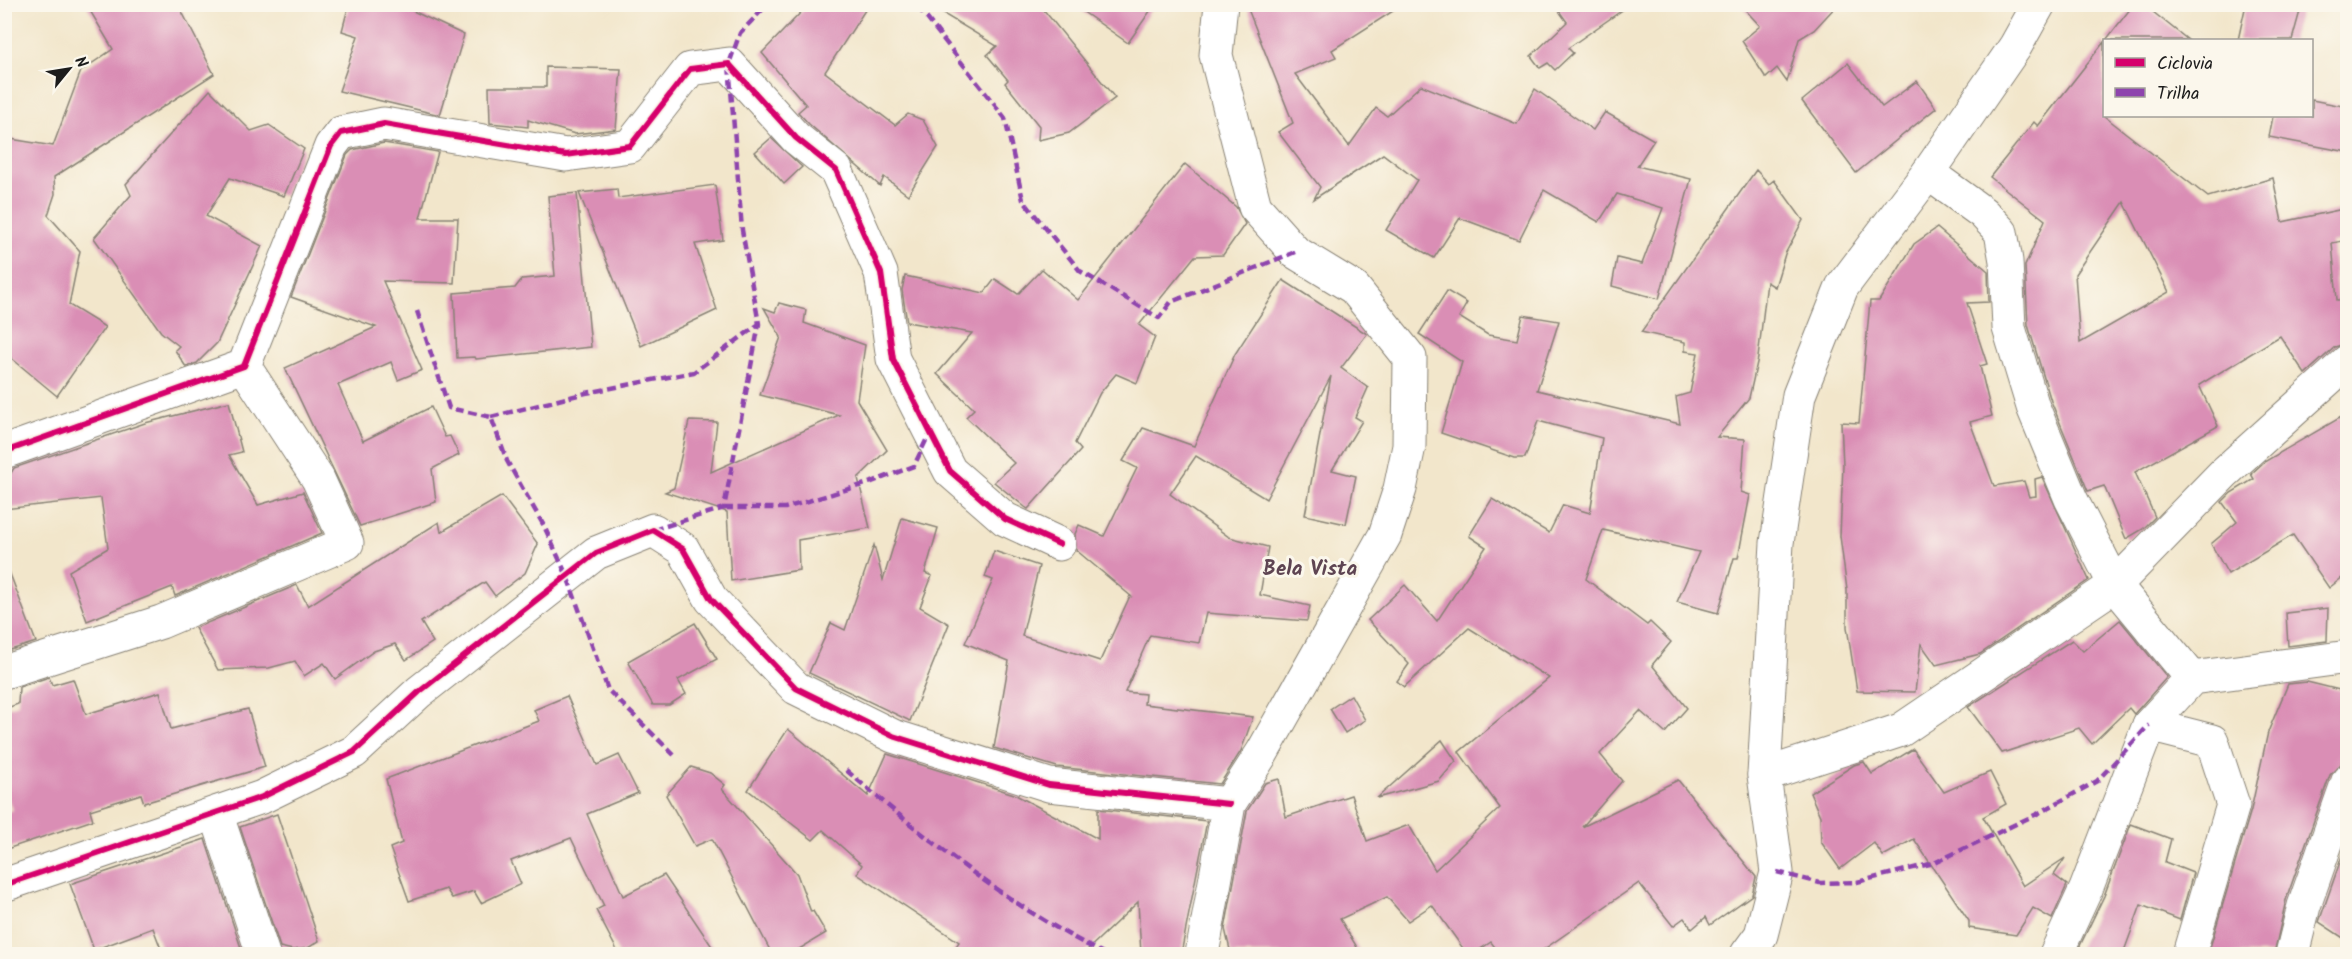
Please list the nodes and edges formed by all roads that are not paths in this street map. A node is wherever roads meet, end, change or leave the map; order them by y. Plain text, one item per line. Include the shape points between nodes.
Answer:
1 (1221, 4) edge
2 (2039, 4) edge
3 (1928, 173) junction
4 (2348, 361) edge
5 (244, 366) junction
6 (4, 452) edge
7 (1059, 544) dead end
8 (2115, 585) junction
9 (2348, 657) edge
10 (4, 672) edge
11 (2192, 678) junction
12 (2149, 725) junction
13 (1764, 776) junction
14 (2348, 781) edge
15 (1229, 804) junction
16 (216, 813) junction
17 (4, 885) edge
18 (263, 954) edge
19 (1202, 954) edge
20 (1747, 954) edge
21 (2056, 954) edge
22 (2189, 954) edge
23 (2292, 954) edge

1 - 15 street via 1216,55 1255,207 1294,252 1354,288 1410,358 1409,446 1385,535
2 - 3 street via 2015,47
3 - 8 street via 1983,213 2001,232 2009,328 2033,407 2071,499
3 - 13 street via 1842,287 1799,395 1777,543
4 - 8 street via 2224,473
5 - 6 street
5 - 7 street via 331,146 341,133 384,124 566,155 630,146 690,69 729,64 796,138 836,170 881,273 893,359 950,471 1005,519
5 - 10 street via 318,479 347,543 162,622
8 - 11 street
8 - 13 street via 1901,730
9 - 11 street
11 - 12 street
12 - 21 street via 2086,889
12 - 22 street via 2212,741 2232,805
13 - 20 street via 1777,872 1761,935
14 - 23 street via 2304,906
15 - 16 street via 1050,785 893,736 796,688 711,598 683,549 653,530 596,553 420,692 354,752 262,797
15 - 19 street
16 - 17 street
16 - 18 street

